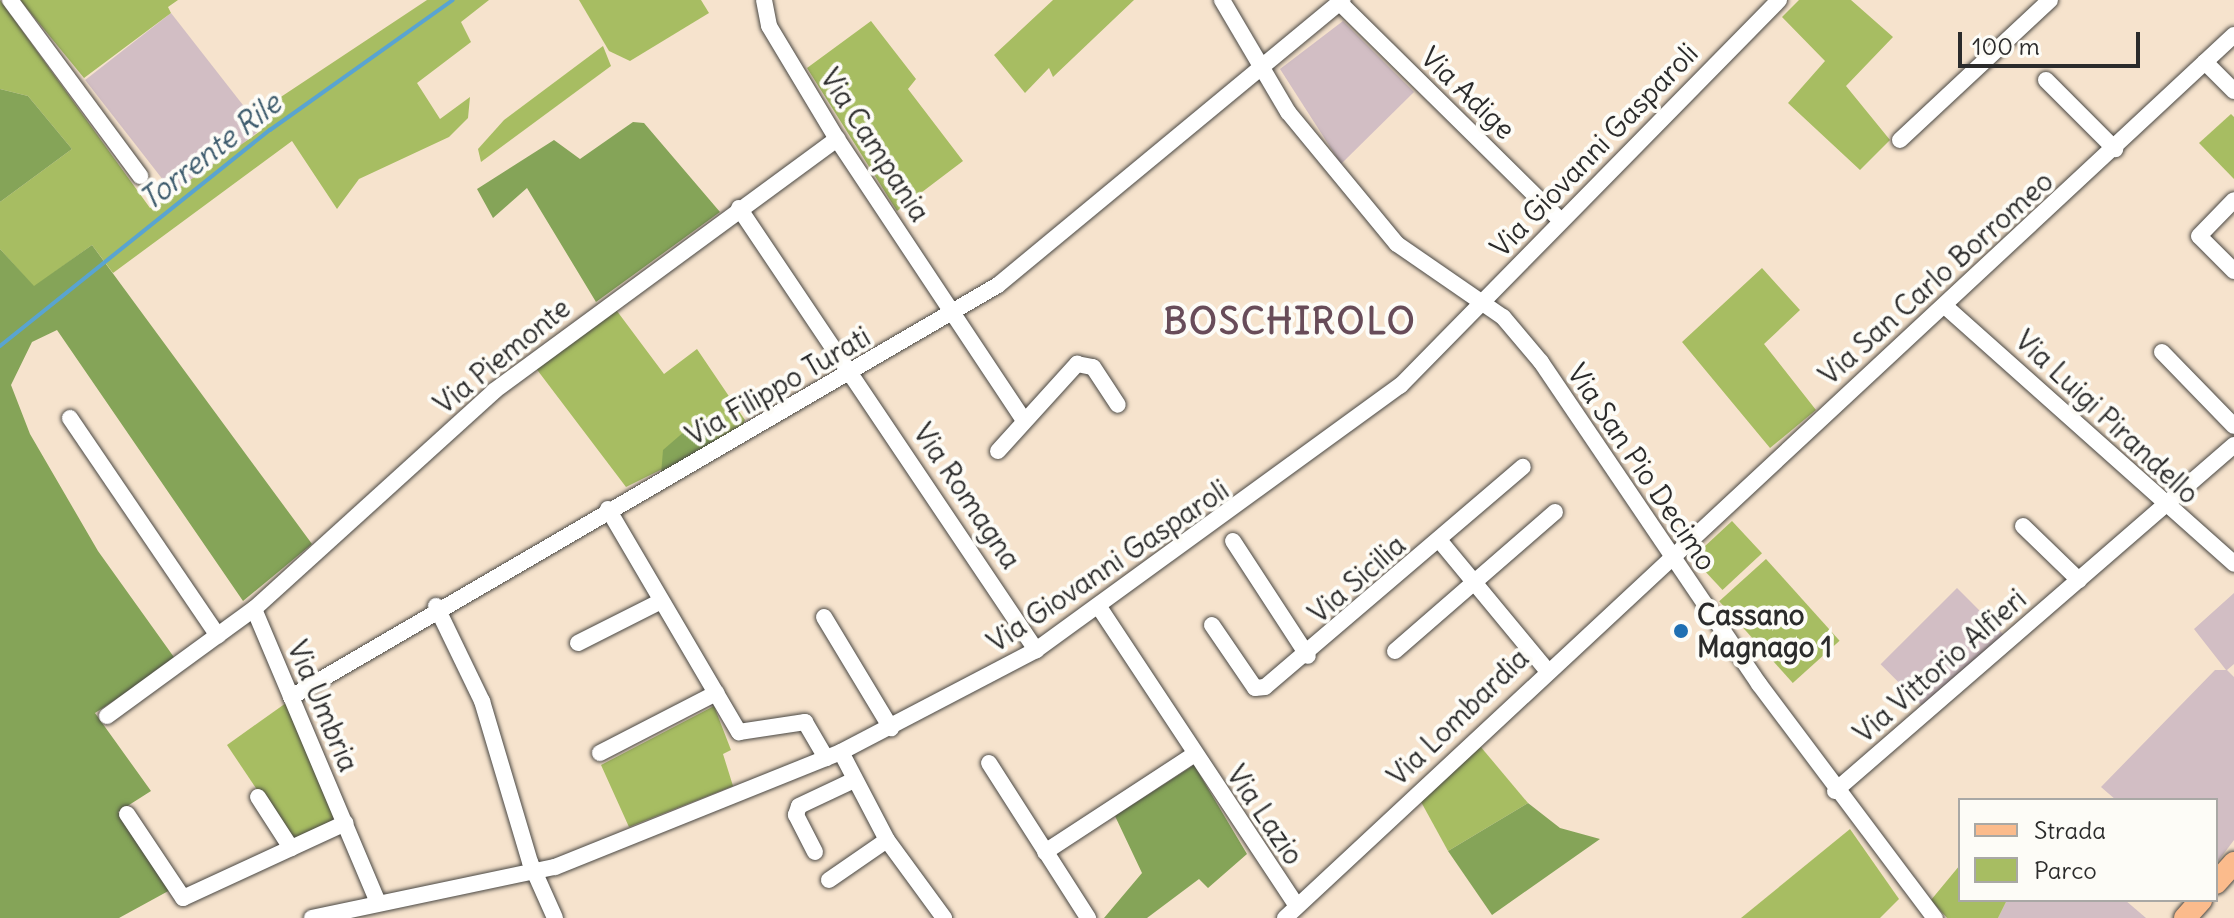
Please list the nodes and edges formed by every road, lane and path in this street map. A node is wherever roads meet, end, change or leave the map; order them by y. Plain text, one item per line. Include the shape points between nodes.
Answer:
1 (10, 0) edge
2 (764, 0) edge
3 (1222, 0) edge
4 (1779, 0) edge
5 (2050, 0) edge
6 (1342, 1) edge
7 (2234, 35) edge
8 (2205, 62) junction
9 (1261, 74) junction
10 (2046, 80) dead end
11 (2234, 91) edge
12 (837, 139) junction
13 (1900, 140) dead end
14 (2115, 149) junction
15 (140, 176) dead end
16 (2234, 200) edge
17 (739, 208) junction
18 (1561, 221) junction
19 (2234, 271) edge
20 (1481, 301) junction
21 (1946, 307) junction
22 (956, 312) junction
23 (2162, 352) dead end
24 (852, 373) junction
25 (1118, 405) dead end
26 (70, 418) dead end
27 (1024, 420) junction
28 (2234, 426) edge
29 (2234, 445) edge
30 (998, 451) dead end
31 (1523, 467) dead end
32 (2164, 507) junction
33 (608, 509) junction
34 (1555, 512) dead end
35 (2023, 526) dead end
36 (1233, 541) dead end
37 (1440, 541) junction
38 (1669, 555) junction
39 (2234, 564) edge
40 (2079, 580) junction
41 (1474, 582) junction
42 (661, 601) junction
43 (436, 606) junction
44 (1099, 607) junction
45 (254, 609) junction
46 (824, 617) dead end
47 (1212, 625) dead end
48 (218, 636) junction
49 (578, 643) dead end
50 (1036, 650) junction
51 (1395, 651) dead end
52 (1308, 656) junction
53 (1546, 669) junction
54 (716, 693) junction
55 (291, 697) junction
56 (107, 716) dead end
57 (891, 728) junction
58 (600, 753) dead end
59 (833, 755) junction
60 (1193, 755) junction
61 (989, 763) dead end
62 (854, 780) junction
63 (1835, 791) junction
64 (258, 797) dead end
65 (127, 814) dead end
66 (345, 823) junction
67 (887, 840) junction
68 (291, 848) junction
69 (815, 852) dead end
70 (1045, 852) junction
71 (2234, 863) edge
72 (537, 872) junction
73 (829, 880) dead end
74 (2218, 881) edge
75 (378, 902) junction
76 (2199, 902) edge
77 (1295, 903) junction
78 (317, 917) edge
79 (555, 918) edge
80 (944, 918) edge
81 (1088, 918) edge
82 (1285, 918) edge
83 (1935, 918) edge
84 (2185, 918) edge

1 - 15 street
2 - 12 street, Via Campania via 769,26
3 - 9 street
4 - 18 street, Via Giovanni Gasparoli
5 - 13 street
6 - 9 street, Via Filippo Turati
6 - 18 street, Via Adige
7 - 8 street, Via San Carlo Borromeo
8 - 11 street
8 - 14 street, Via San Carlo Borromeo
9 - 20 street, Via San Pio Decimo via 1397,244
9 - 22 street, Via Filippo Turati
10 - 14 street
12 - 17 street, Via Piemonte
12 - 22 street, Via Campania
14 - 21 street, Via San Carlo Borromeo
16 - 19 street via 2199,236
17 - 24 street, Via Romagna
17 - 45 street, Via Piemonte via 494,391
18 - 20 street, Via Giovanni Gasparoli
20 - 38 street, Via San Pio Decimo via 1503,317
20 - 44 street, Via Giovanni Gasparoli via 1388,395
21 - 32 street, Via Luigi Pirandello
21 - 38 street, Via San Carlo Borromeo
22 - 24 street, Via Filippo Turati
22 - 27 street, Via Campania
23 - 28 street
24 - 33 street, Via Filippo Turati
24 - 50 street, Via Romagna
25 - 27 street via 1086,362
26 - 48 street
27 - 30 street
29 - 32 street, Via Vittorio Alfieri
31 - 37 street, Via Sicilia
32 - 39 street, Via Luigi Pirandello
32 - 40 street, Via Vittorio Alfieri
33 - 42 street
33 - 43 street, Via Filippo Turati
34 - 41 street
35 - 40 street
36 - 52 street, Via Sicilia
37 - 41 street, Via Sicilia
37 - 52 street, Via Sicilia
38 - 53 street, Via Lombardia
38 - 63 street, Via San Pio Decimo
40 - 63 street, Via Vittorio Alfieri
41 - 51 street
41 - 53 street, Via Sicilia
42 - 49 street
42 - 54 street
43 - 55 street, Via Filippo Turati
43 - 72 street via 482,701
44 - 50 street, Via Giovanni Gasparoli
44 - 60 street, Via Lazio
45 - 48 street, Via Piemonte
45 - 55 street, Via Umbria
46 - 57 street
47 - 52 street, Via Sicilia via 1255,688
48 - 56 street, Via Piemonte
50 - 57 street, Via Giovanni Gasparoli
53 - 77 street, Via Lombardia
54 - 58 street
54 - 59 street via 744,737 805,722
55 - 66 street, Via Umbria
57 - 59 street, Via Giovanni Gasparoli
59 - 62 street
59 - 72 street, Via Giovanni Gasparoli
60 - 70 street, Via Lazio
60 - 77 street, Via Lazio
61 - 70 street
62 - 67 street
62 - 69 street via 799,806 796,815
63 - 83 street, Via San Pio Decimo
64 - 68 street
65 - 68 street via 183,898
66 - 68 street
66 - 75 street, Via Umbria
67 - 73 street
67 - 80 street
70 - 81 street
71 - 74 main road
72 - 75 street, Via Giovanni Gasparoli
72 - 79 street
75 - 78 street, Via Giovanni Gasparoli
76 - 84 main road
77 - 82 street, Via Lombardia

